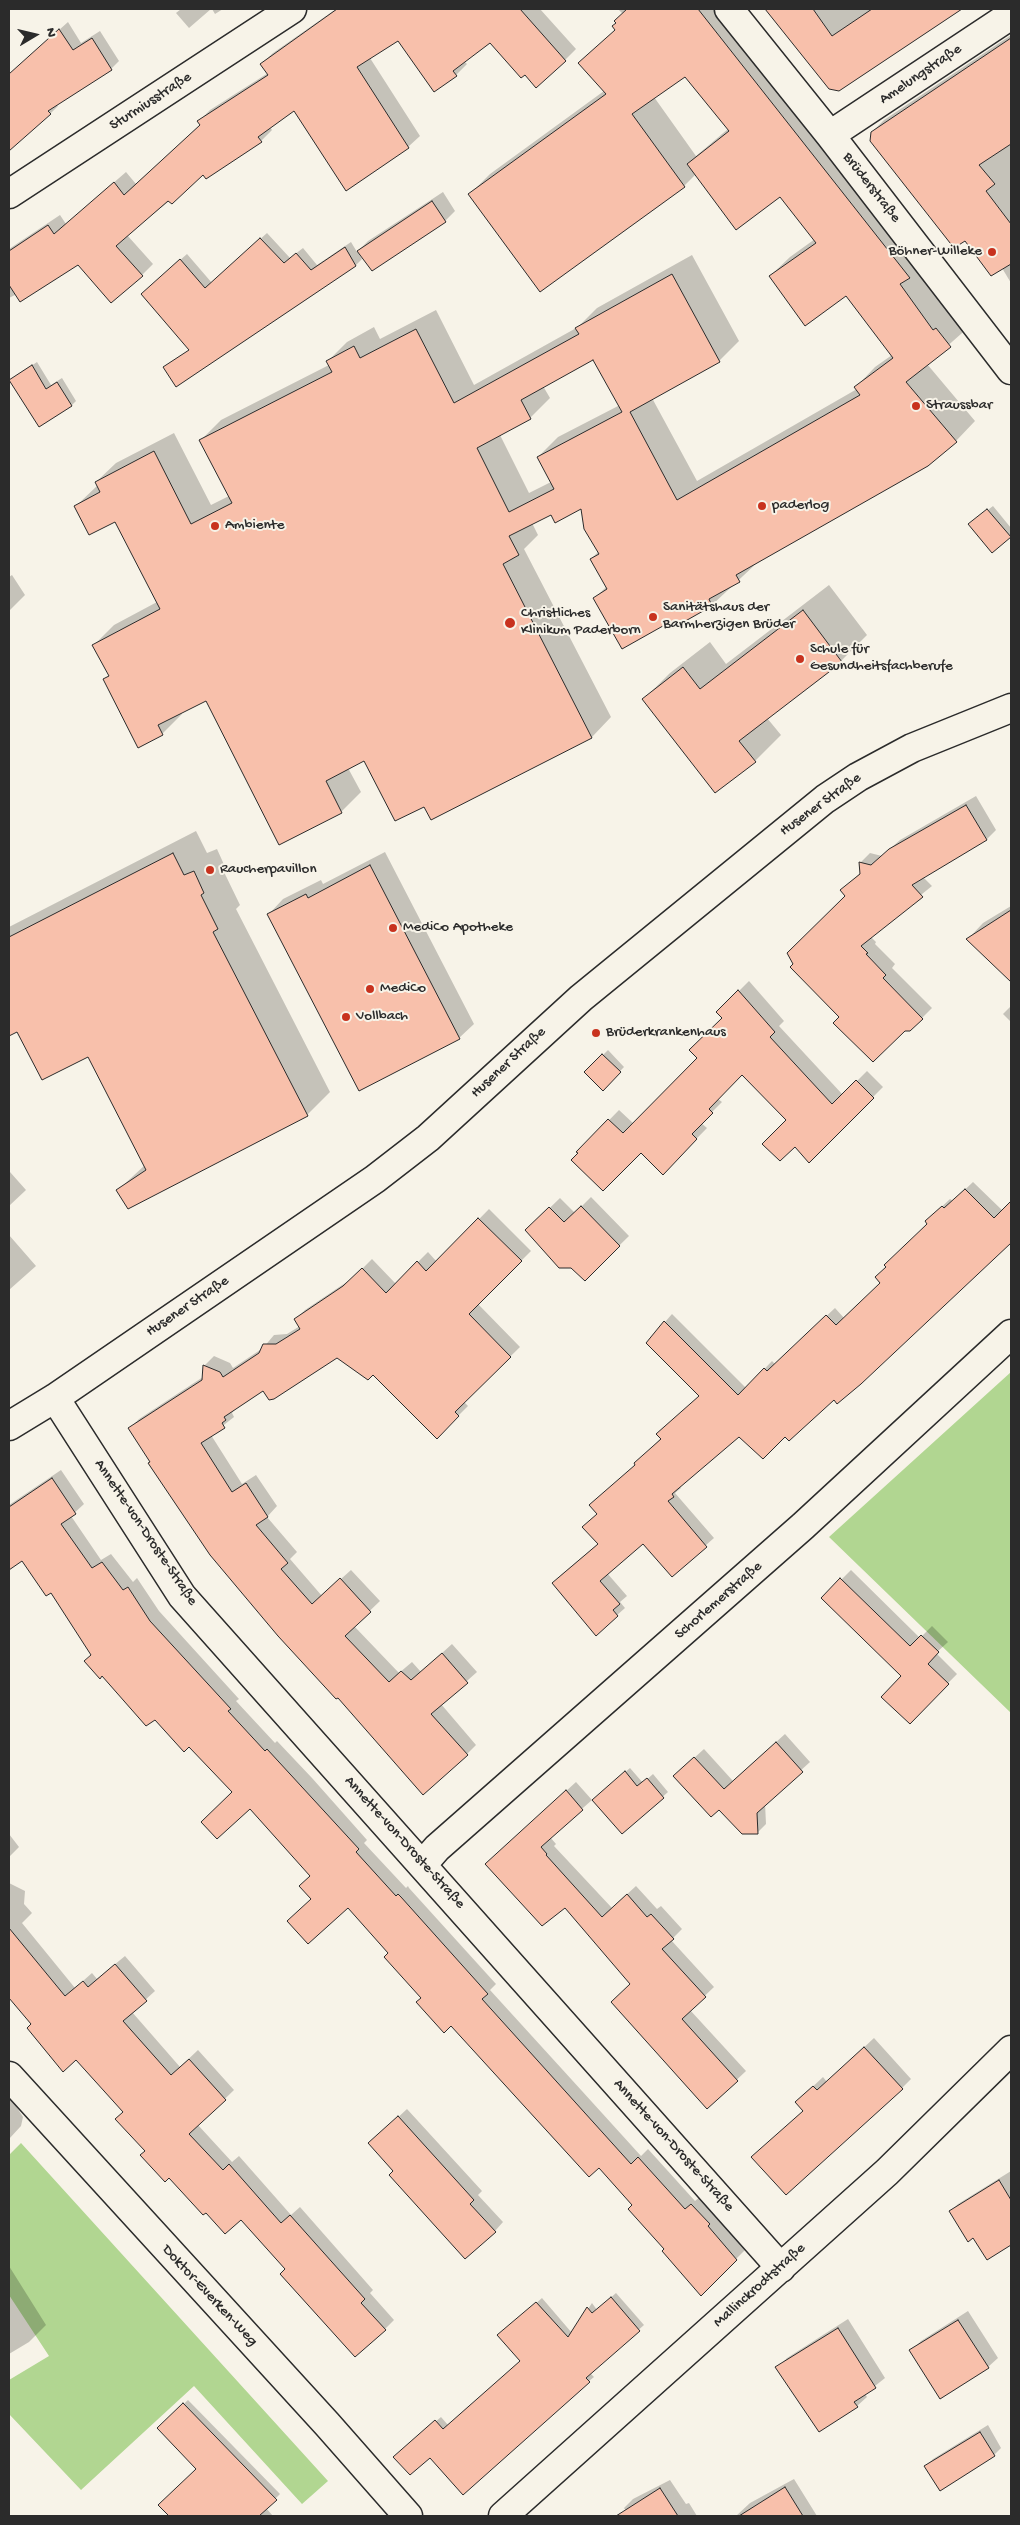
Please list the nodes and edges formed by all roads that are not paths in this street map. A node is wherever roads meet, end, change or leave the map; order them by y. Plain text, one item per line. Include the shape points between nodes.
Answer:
1 (292, 9) edge
2 (729, 9) edge
3 (1011, 15) edge
4 (830, 134) junction
5 (9, 194) edge
6 (1011, 370) edge
7 (1011, 708) edge
8 (1011, 1334) edge
9 (55, 1398) junction
10 (9, 1426) edge
11 (423, 1864) junction
12 (1011, 2050) edge
13 (9, 2076) edge
14 (781, 2268) junction
15 (408, 2516) edge
16 (503, 2516) edge

1 - 5 street, Sturmiusstraße
2 - 4 street, Brüderstraße
3 - 4 street, Amelungstraße
4 - 6 street, Brüderstraße
7 - 9 street, Husener Straße via 912,748 825,799 581,998 420,1144 361,1190
8 - 11 street, Schorlemerstraße via 803,1526 437,1848
9 - 10 street, Husener Straße
9 - 11 street, Annette-von-Droste-Straße via 182,1596
11 - 14 street, Annette-von-Droste-Straße
12 - 14 street, Mallinckrodtstraße via 887,2172
13 - 15 street, Doktor-Everken-Weg
14 - 16 street, Mallinckrodtstraße

